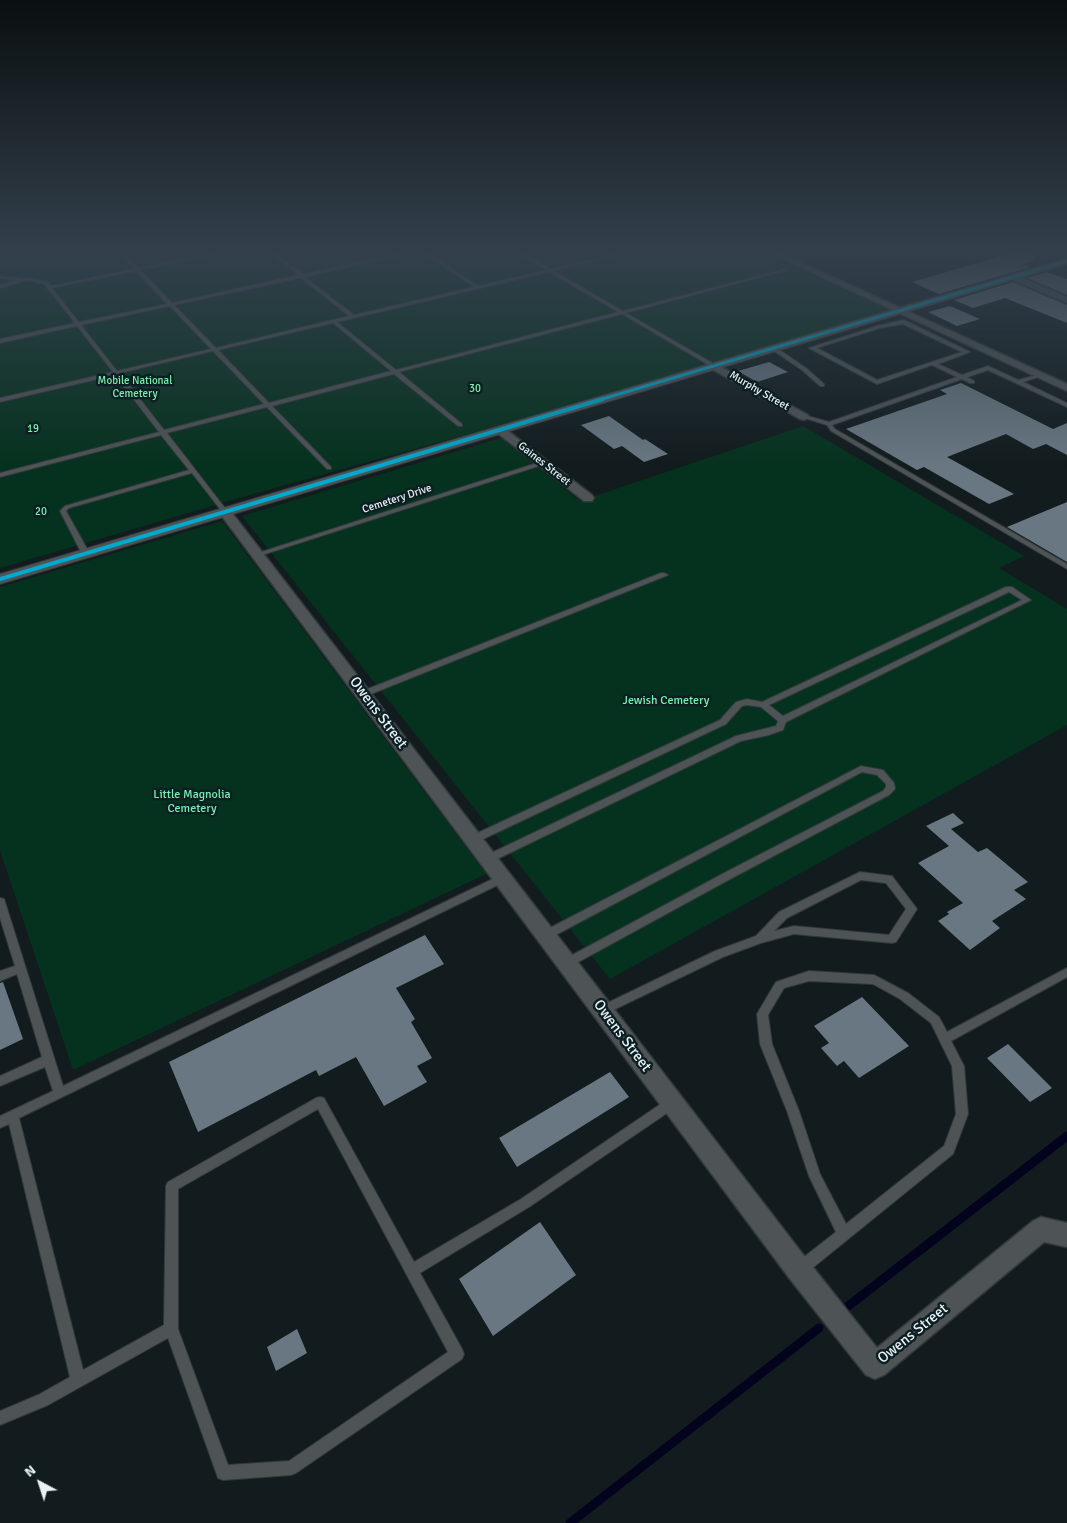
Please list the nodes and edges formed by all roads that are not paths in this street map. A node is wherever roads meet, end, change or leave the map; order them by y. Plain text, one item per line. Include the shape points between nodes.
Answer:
1 (80, 324) joint
2 (189, 324) edge
3 (320, 324) edge
4 (337, 324) edge
5 (577, 324) edge
6 (643, 324) edge
7 (855, 324) edge
8 (894, 324) edge
9 (908, 324) edge
10 (928, 324) edge
11 (0, 342) edge
12 (773, 348) junction
13 (214, 350) junction
14 (932, 363) junction
15 (714, 366) junction
16 (396, 372) junction
17 (118, 373) junction
18 (1039, 375) junction
19 (962, 378) junction
20 (972, 382) dead end
21 (1018, 382) junction
22 (822, 385) dead end
23 (1067, 388) edge
24 (0, 400) edge
25 (269, 405) junction
26 (1067, 405) edge
27 (804, 417) joint
28 (829, 424) junction
29 (460, 425) dead end
30 (500, 430) junction
31 (163, 433) junction
32 (543, 463) junction
33 (329, 468) dead end
34 (193, 471) junction
35 (0, 475) edge
36 (588, 498) dead end
37 (225, 512) junction
38 (86, 554) junction
39 (257, 555) junction
40 (1067, 567) edge
41 (664, 575) dead end
42 (0, 580) edge
43 (363, 694) junction
44 (763, 705) junction
45 (782, 720) junction
46 (474, 839) junction
47 (488, 859) junction
48 (503, 878) junction
49 (0, 902) edge
50 (5, 933) edge
51 (546, 935) junction
52 (760, 939) junction
53 (567, 963) junction
54 (20, 968) junction
55 (1067, 972) edge
56 (0, 976) edge
57 (603, 1010) junction
58 (945, 1039) junction
59 (49, 1060) junction
60 (0, 1081) edge
61 (59, 1094) junction
62 (673, 1103) junction
63 (13, 1116) junction
64 (0, 1122) edge
65 (844, 1234) junction
66 (1067, 1235) edge
67 (799, 1270) junction
68 (412, 1272) junction
69 (171, 1329) junction
70 (78, 1380) junction
71 (0, 1418) edge

1 - 11 lane
1 - 17 lane
2 - 13 lane
3 - 13 lane
4 - 16 lane
5 - 16 lane
6 - 15 lane
7 - 12 street
8 - 14 lane via 812,348 877,382
9 - 14 lane via 967,352
10 - 18 street
12 - 15 street
12 - 22 lane
13 - 17 lane
13 - 25 lane
14 - 19 lane
15 - 27 street, Murphy Street
15 - 30 street
16 - 25 lane
16 - 29 lane
17 - 24 lane
17 - 31 lane
18 - 21 lane
18 - 23 street
19 - 20 lane
19 - 21 lane via 988,368
19 - 28 lane
21 - 26 lane
25 - 31 lane
25 - 33 lane
27 - 28 lane
28 - 40 lane via 834,430
30 - 32 street, Gaines Street
30 - 37 street
31 - 34 lane
31 - 35 lane
32 - 36 street, Gaines Street
32 - 39 lane, Cemetery Drive
34 - 37 lane
34 - 38 lane via 67,507 63,511
37 - 38 street
37 - 39 street, Owens Street
38 - 42 street
39 - 43 street, Owens Street
41 - 43 lane
43 - 46 street, Owens Street
44 - 45 lane
44 - 45 lane via 1009,589 1027,600
44 - 46 lane via 738,704 722,722
45 - 47 lane via 780,728 739,738
46 - 47 street, Owens Street
47 - 48 street, Owens Street
48 - 51 street, Owens Street
48 - 61 lane
49 - 50 lane
50 - 54 lane
51 - 53 street, Owens Street
51 - 53 lane via 861,769 880,772 890,783 891,788 886,793
52 - 52 lane via 794,930 892,938 912,909 890,879 860,876 783,915
52 - 57 lane via 719,954
53 - 57 street, Owens Street
54 - 56 lane
54 - 59 lane
55 - 58 lane
57 - 62 street, Owens Street
58 - 65 lane via 958,1066 962,1114 950,1150
58 - 65 lane via 935,1020 904,996 874,980 809,976 780,986 762,1014 766,1044 793,1110 814,1176
59 - 60 lane
59 - 61 lane
61 - 63 lane
62 - 67 street, Owens Street
62 - 68 lane via 525,1203
63 - 64 lane
63 - 70 lane
65 - 67 lane
66 - 67 street, Owens Street via 1041,1229 875,1366
68 - 69 lane via 320,1102 172,1186
68 - 69 lane via 457,1354 291,1468 223,1473
69 - 70 lane
70 - 71 lane via 43,1400

